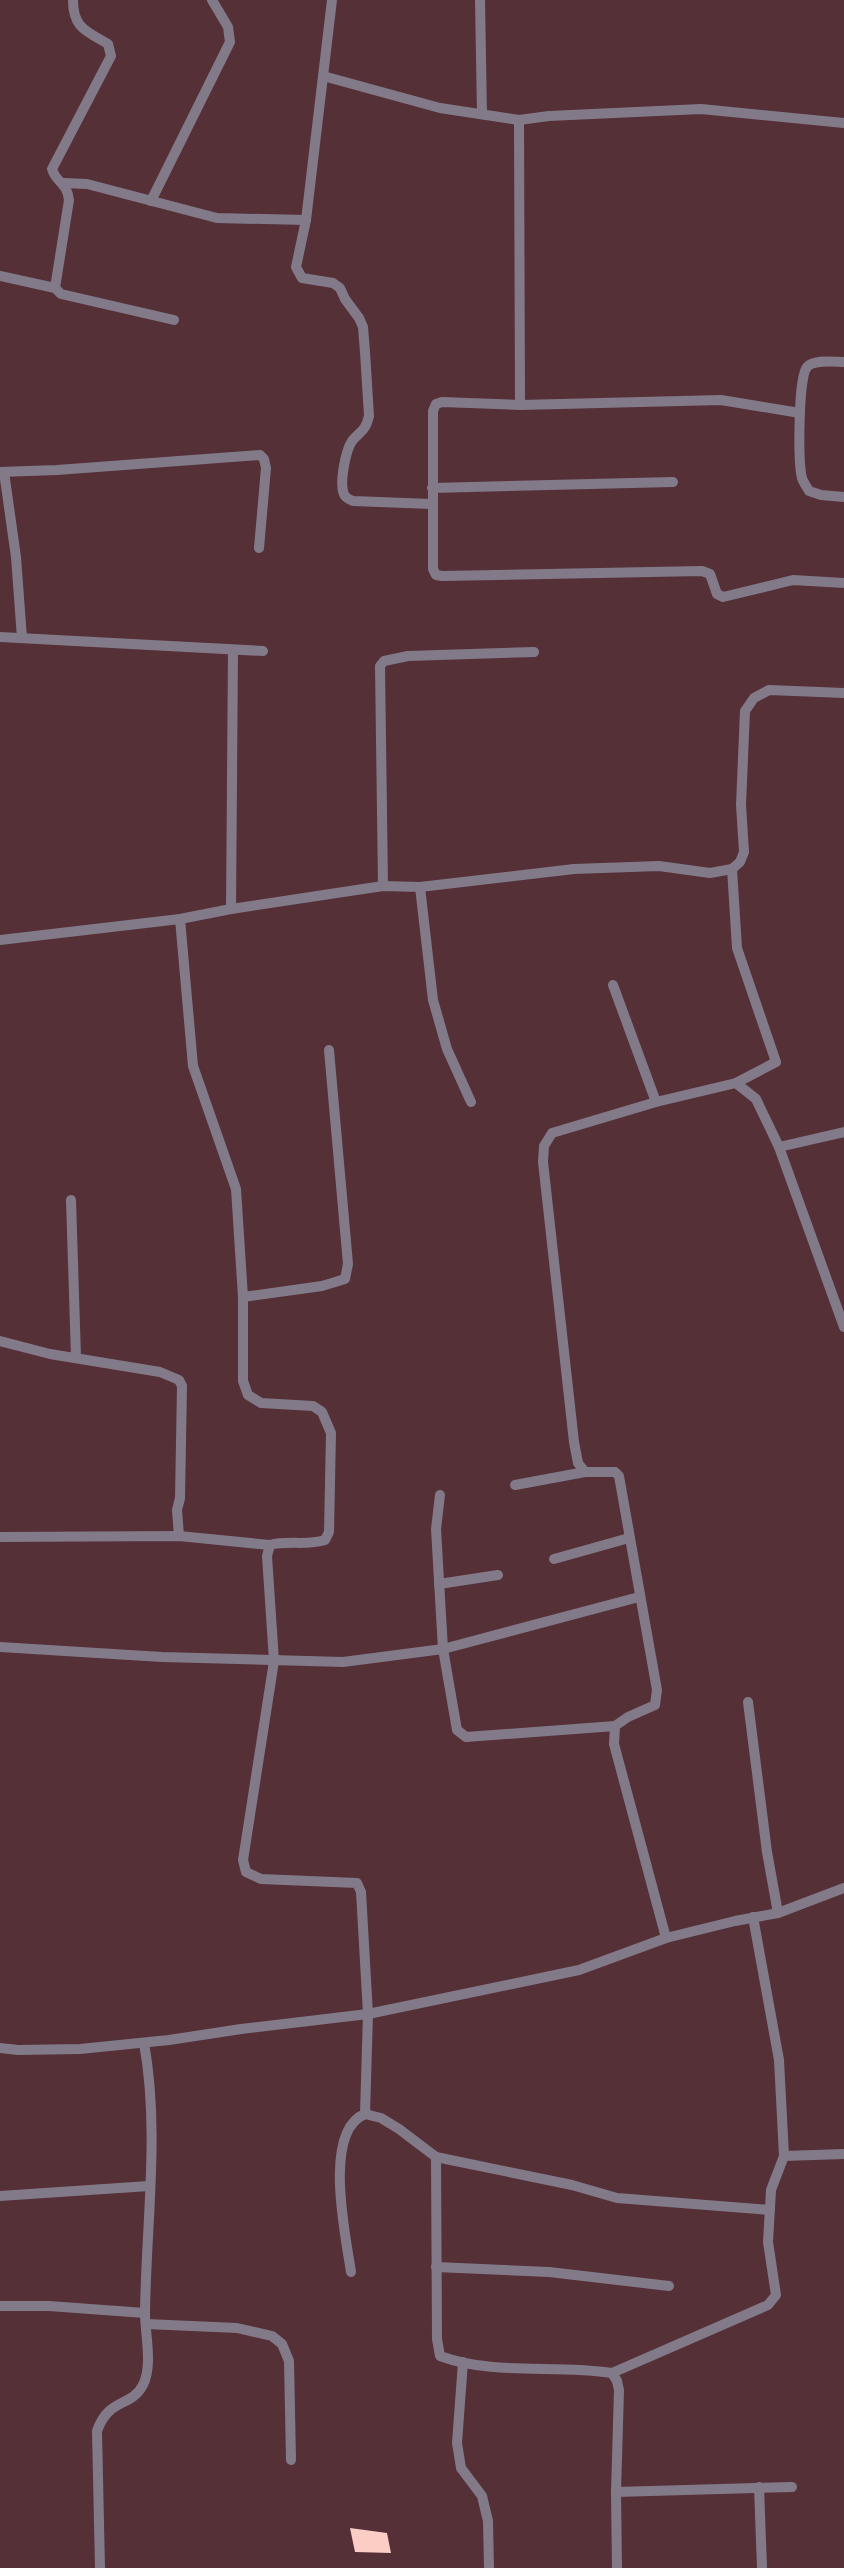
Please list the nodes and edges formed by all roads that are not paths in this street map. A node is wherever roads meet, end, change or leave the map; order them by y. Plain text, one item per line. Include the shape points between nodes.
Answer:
1 (73, 0) edge
2 (212, 0) edge
3 (332, 0) edge
4 (480, 0) edge
5 (323, 76) junction
6 (482, 114) junction
7 (519, 120) junction
8 (844, 123) edge
9 (64, 183) junction
10 (152, 201) junction
11 (306, 220) junction
12 (0, 276) edge
13 (55, 288) junction
14 (174, 320) dead end
15 (844, 362) edge
16 (520, 405) junction
17 (800, 413) junction
18 (2, 472) edge
19 (673, 482) dead end
20 (432, 488) junction
21 (844, 497) edge
22 (431, 504) junction
23 (259, 548) dead end
24 (844, 583) edge
25 (0, 636) edge
26 (22, 638) junction
27 (233, 650) junction
28 (263, 652) dead end
29 (534, 652) dead end
30 (844, 693) edge
31 (732, 869) junction
32 (383, 886) junction
33 (420, 886) junction
34 (231, 909) junction
35 (180, 920) junction
36 (0, 940) edge
37 (613, 985) dead end
38 (329, 1050) dead end
39 (736, 1083) junction
40 (472, 1102) dead end
41 (656, 1102) junction
42 (844, 1132) edge
43 (779, 1147) junction
44 (71, 1200) dead end
45 (242, 1297) junction
46 (844, 1327) edge
47 (0, 1341) edge
48 (76, 1358) junction
49 (585, 1472) junction
50 (515, 1485) dead end
51 (440, 1495) dead end
52 (179, 1536) junction
53 (0, 1537) edge
54 (629, 1538) junction
55 (270, 1545) junction
56 (554, 1559) dead end
57 (498, 1575) dead end
58 (440, 1584) junction
59 (639, 1597) junction
60 (0, 1647) edge
61 (443, 1650) junction
62 (274, 1662) junction
63 (748, 1702) dead end
64 (615, 1726) junction
65 (844, 1888) edge
66 (778, 1913) junction
67 (754, 1917) junction
68 (666, 1938) junction
69 (368, 2014) junction
70 (144, 2043) junction
71 (0, 2048) edge
72 (365, 2114) junction
73 (844, 2154) edge
74 (784, 2156) junction
75 (436, 2157) junction
76 (149, 2186) junction
77 (0, 2196) edge
78 (770, 2210) junction
79 (436, 2268) junction
80 (351, 2272) dead end
81 (669, 2286) dead end
82 (0, 2306) edge
83 (145, 2319) junction
84 (463, 2362) junction
85 (612, 2373) junction
86 (291, 2460) dead end
87 (759, 2487) junction
88 (792, 2487) dead end
89 (616, 2492) junction
90 (100, 2568) edge
91 (489, 2568) edge
92 (617, 2568) edge
93 (762, 2568) edge

1 - 9 street via 73,14 79,26 108,44 111,56 56,158 52,169 54,176
2 - 10 street via 228,27 230,42
3 - 5 street
4 - 6 street
5 - 6 street via 440,108
5 - 11 street
6 - 7 street
7 - 8 street via 700,109
7 - 16 street
9 - 10 street via 87,184
9 - 13 street via 69,200
10 - 11 street via 217,218
11 - 22 street via 296,267 298,274 307,280 332,282 340,288 362,327 369,416 366,429 353,440 345,455 342,491 353,501
12 - 13 street
13 - 14 street via 60,294
15 - 17 street via 808,365 802,374
16 - 17 street via 721,400
16 - 20 street via 436,404 433,411
17 - 21 street via 802,479 809,492
18 - 23 street via 260,455 266,468
18 - 26 street via 16,557
19 - 20 street
20 - 22 street
22 - 24 street via 433,569 436,575 702,571 710,574 718,594 723,597 793,580
25 - 26 street
26 - 27 street
27 - 28 street
27 - 34 street
29 - 32 street via 408,656 384,661 380,666
30 - 31 street via 769,690 754,698 745,711 741,806 744,852
31 - 33 street via 710,873 659,866 574,869
31 - 39 street via 737,948 776,1062
32 - 33 street
32 - 34 street
33 - 40 street via 433,1000 447,1049
34 - 35 street
35 - 36 street
35 - 45 street via 193,1066 236,1190
37 - 41 street
38 - 45 street via 348,1264 345,1279 322,1286
39 - 41 street
39 - 43 street via 756,1098
41 - 49 street via 552,1133 544,1146 543,1162 574,1442 578,1463
42 - 43 street
43 - 46 street
44 - 48 street
45 - 55 street via 243,1381 248,1395 261,1403 312,1406 322,1412 331,1433 328,1532 325,1540
47 - 48 street
48 - 52 street via 160,1372 180,1380
49 - 50 street
49 - 54 street via 616,1472 619,1476
51 - 58 street via 436,1529
52 - 53 street
52 - 55 street
54 - 56 street
54 - 59 street
55 - 62 street via 267,1556
57 - 58 street
58 - 61 street
59 - 61 street
59 - 64 street via 657,1690 655,1705
60 - 62 street
61 - 62 street via 343,1662
61 - 64 street via 457,1730 466,1737
62 - 69 street via 243,1860 246,1872 261,1879 357,1883 361,1892
63 - 66 street
64 - 68 street via 614,1744
65 - 66 street
66 - 67 street
67 - 68 street
67 - 74 street via 779,2060
68 - 69 street via 579,1970
69 - 70 street
69 - 72 street
70 - 71 street via 59,2050
70 - 76 street via 148,2073
72 - 75 street via 399,2128
72 - 80 street via 350,2126 342,2147 341,2206
73 - 74 street
74 - 78 street via 771,2190
75 - 78 street via 572,2185 617,2198
75 - 79 street
76 - 77 street
76 - 83 street
78 - 85 street via 768,2242 776,2296 768,2305
79 - 81 street via 549,2272
79 - 84 street via 440,2356
82 - 83 street via 48,2306
83 - 86 street via 237,2328 272,2336 282,2344 289,2361
83 - 90 street via 147,2369 143,2385 126,2402 112,2406 102,2417 97,2431
84 - 85 street via 523,2369
84 - 91 street via 457,2443 461,2468 482,2496 488,2521
85 - 89 street via 619,2390
87 - 88 street
87 - 89 street
87 - 93 street
89 - 92 street

